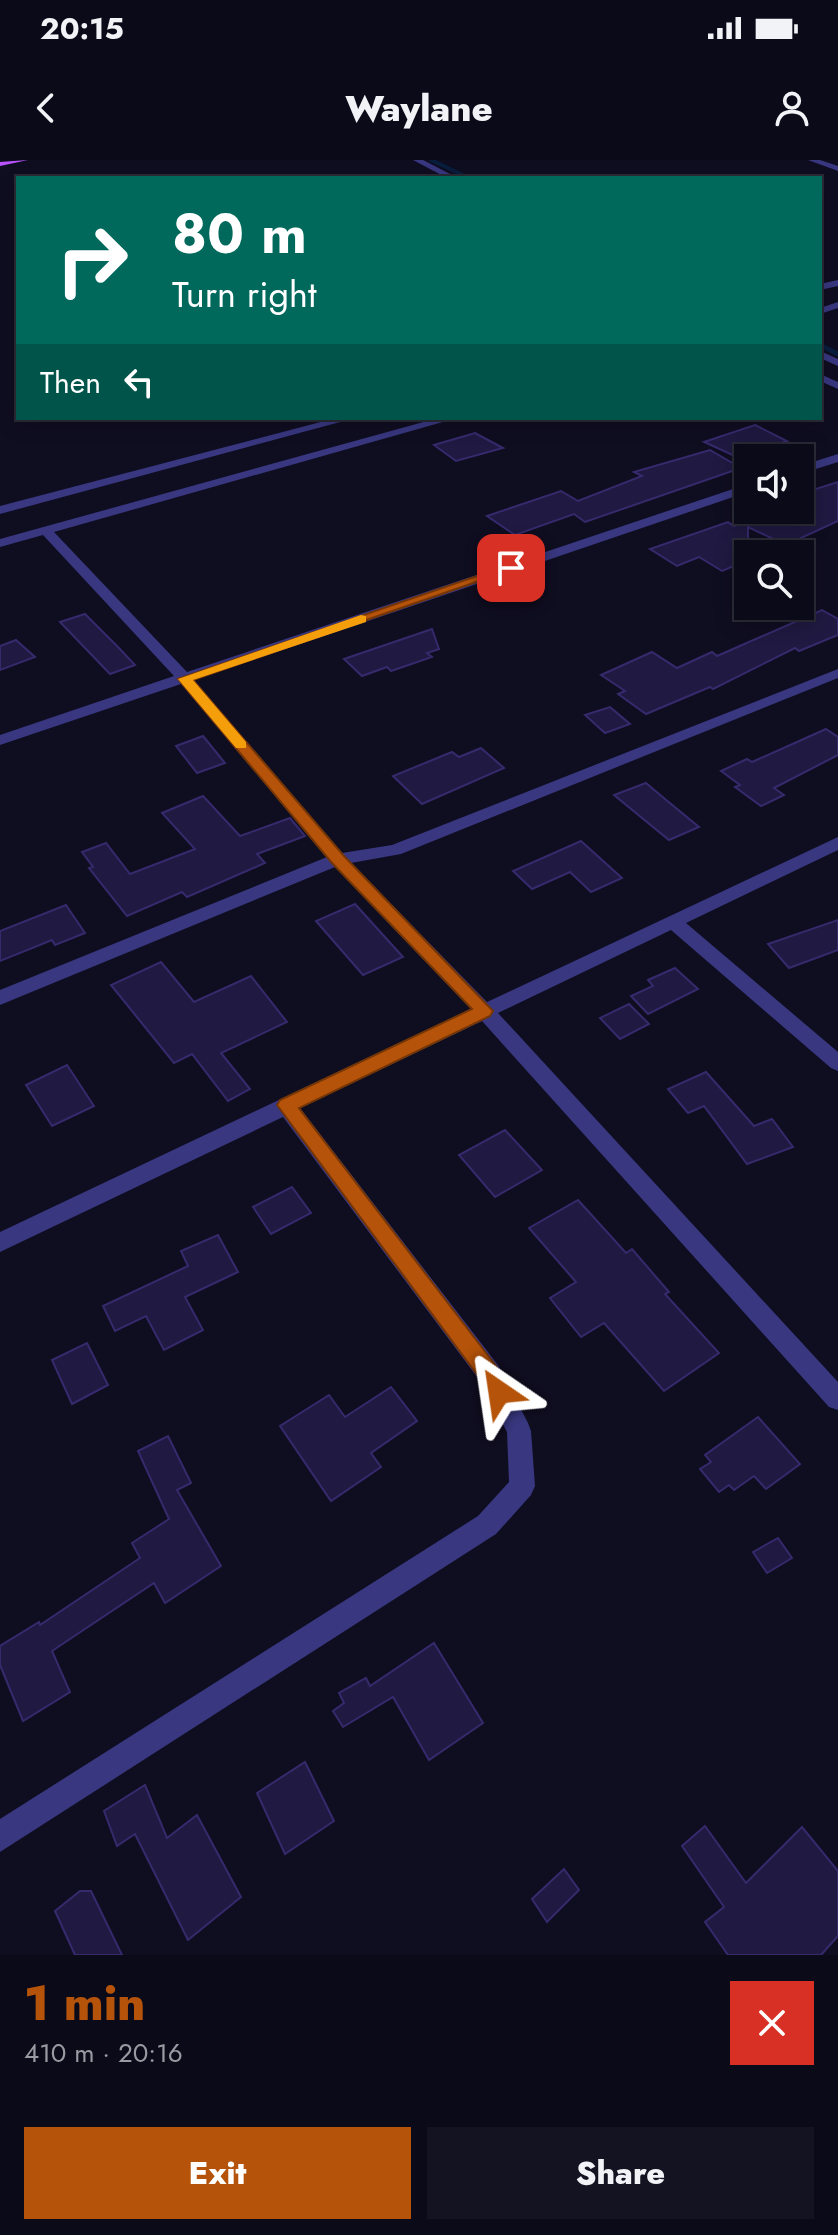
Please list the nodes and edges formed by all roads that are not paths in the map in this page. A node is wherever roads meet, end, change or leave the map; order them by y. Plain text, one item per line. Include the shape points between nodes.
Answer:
1 (24, 160) edge
2 (417, 160) edge
3 (812, 160) edge
4 (0, 164) edge
5 (837, 168) edge
6 (450, 176) edge
7 (341, 420) edge
8 (444, 420) edge
9 (838, 458) edge
10 (814, 466) edge
11 (734, 493) edge
12 (0, 510) edge
13 (45, 530) junction
14 (0, 543) edge
15 (838, 673) edge
16 (185, 679) junction
17 (0, 740) edge
18 (838, 843) edge
19 (338, 859) junction
20 (673, 922) junction
21 (0, 998) edge
22 (484, 1011) junction
23 (838, 1063) edge
24 (286, 1105) junction
25 (0, 1242) edge
26 (838, 1399) edge
27 (0, 1837) edge

1 - 4 main road
2 - 6 street
3 - 5 street
7 - 12 street
8 - 13 street
9 - 10 street
11 - 16 street
13 - 14 street
13 - 16 street
15 - 19 street via 395,850
16 - 17 street
16 - 19 street
18 - 20 street
19 - 21 street
19 - 22 street
20 - 22 street
20 - 23 street
22 - 24 street
22 - 26 street
24 - 25 street
24 - 27 street via 489,1373 519,1431 522,1486 487,1525

